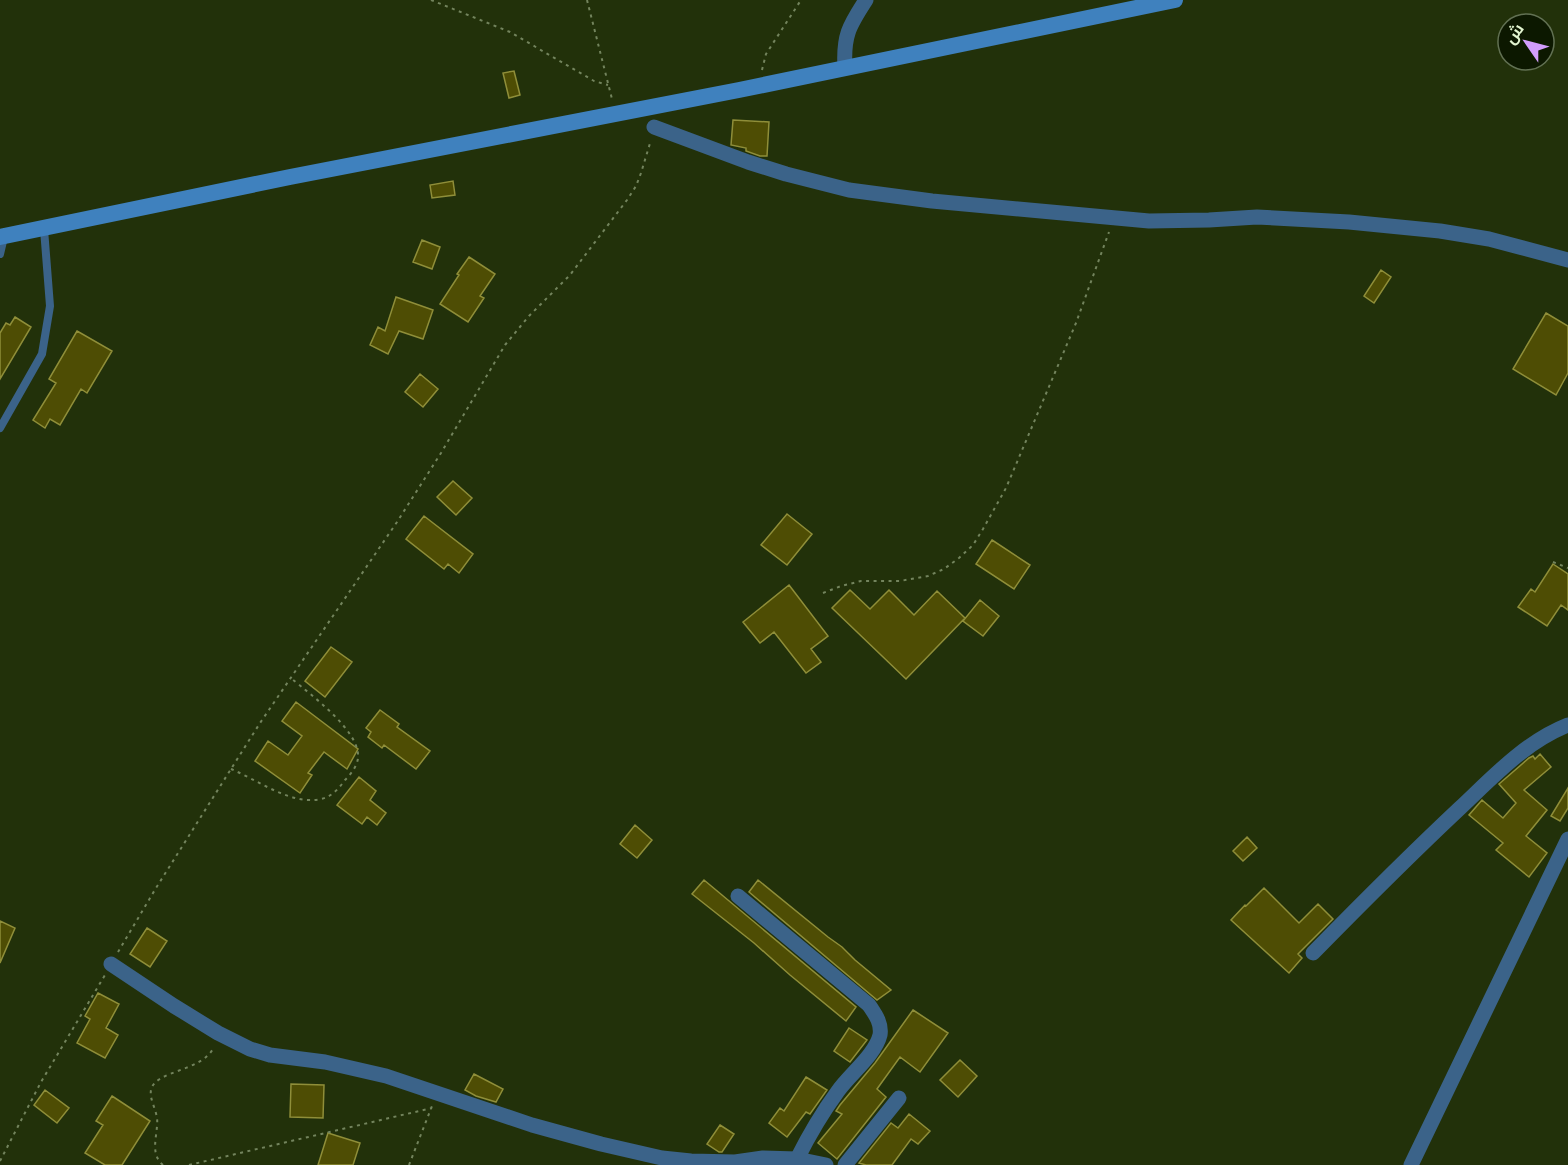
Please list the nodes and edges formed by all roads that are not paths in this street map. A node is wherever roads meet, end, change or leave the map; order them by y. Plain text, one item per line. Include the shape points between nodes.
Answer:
1 (866, 0) edge
2 (1175, 0) edge
3 (845, 68) junction
4 (654, 127) road end
5 (44, 229) junction
6 (2, 237) edge
7 (0, 254) edge
8 (1568, 260) edge
9 (0, 428) edge
10 (1568, 725) edge
11 (1568, 839) edge
12 (738, 896) dead end
13 (1313, 953) dead end
14 (111, 964) road end
15 (899, 1098) dead end
16 (797, 1159) junction
17 (826, 1165) edge
18 (844, 1165) edge
19 (1411, 1165) edge

1 - 3 street via 847,34
2 - 3 main road
3 - 5 main road
4 - 8 street via 748,162 849,190 1149,221 1257,217 1440,231 1489,238
5 - 6 main road
5 - 9 lane via 50,306 42,354
6 - 7 lane
10 - 13 street via 1518,754 1414,850
11 - 19 street
12 - 16 street via 869,1005 878,1018 880,1036 871,1053 817,1120
14 - 16 street via 218,1033 250,1049 386,1076 435,1100 662,1158 735,1162
15 - 18 street
16 - 17 street

